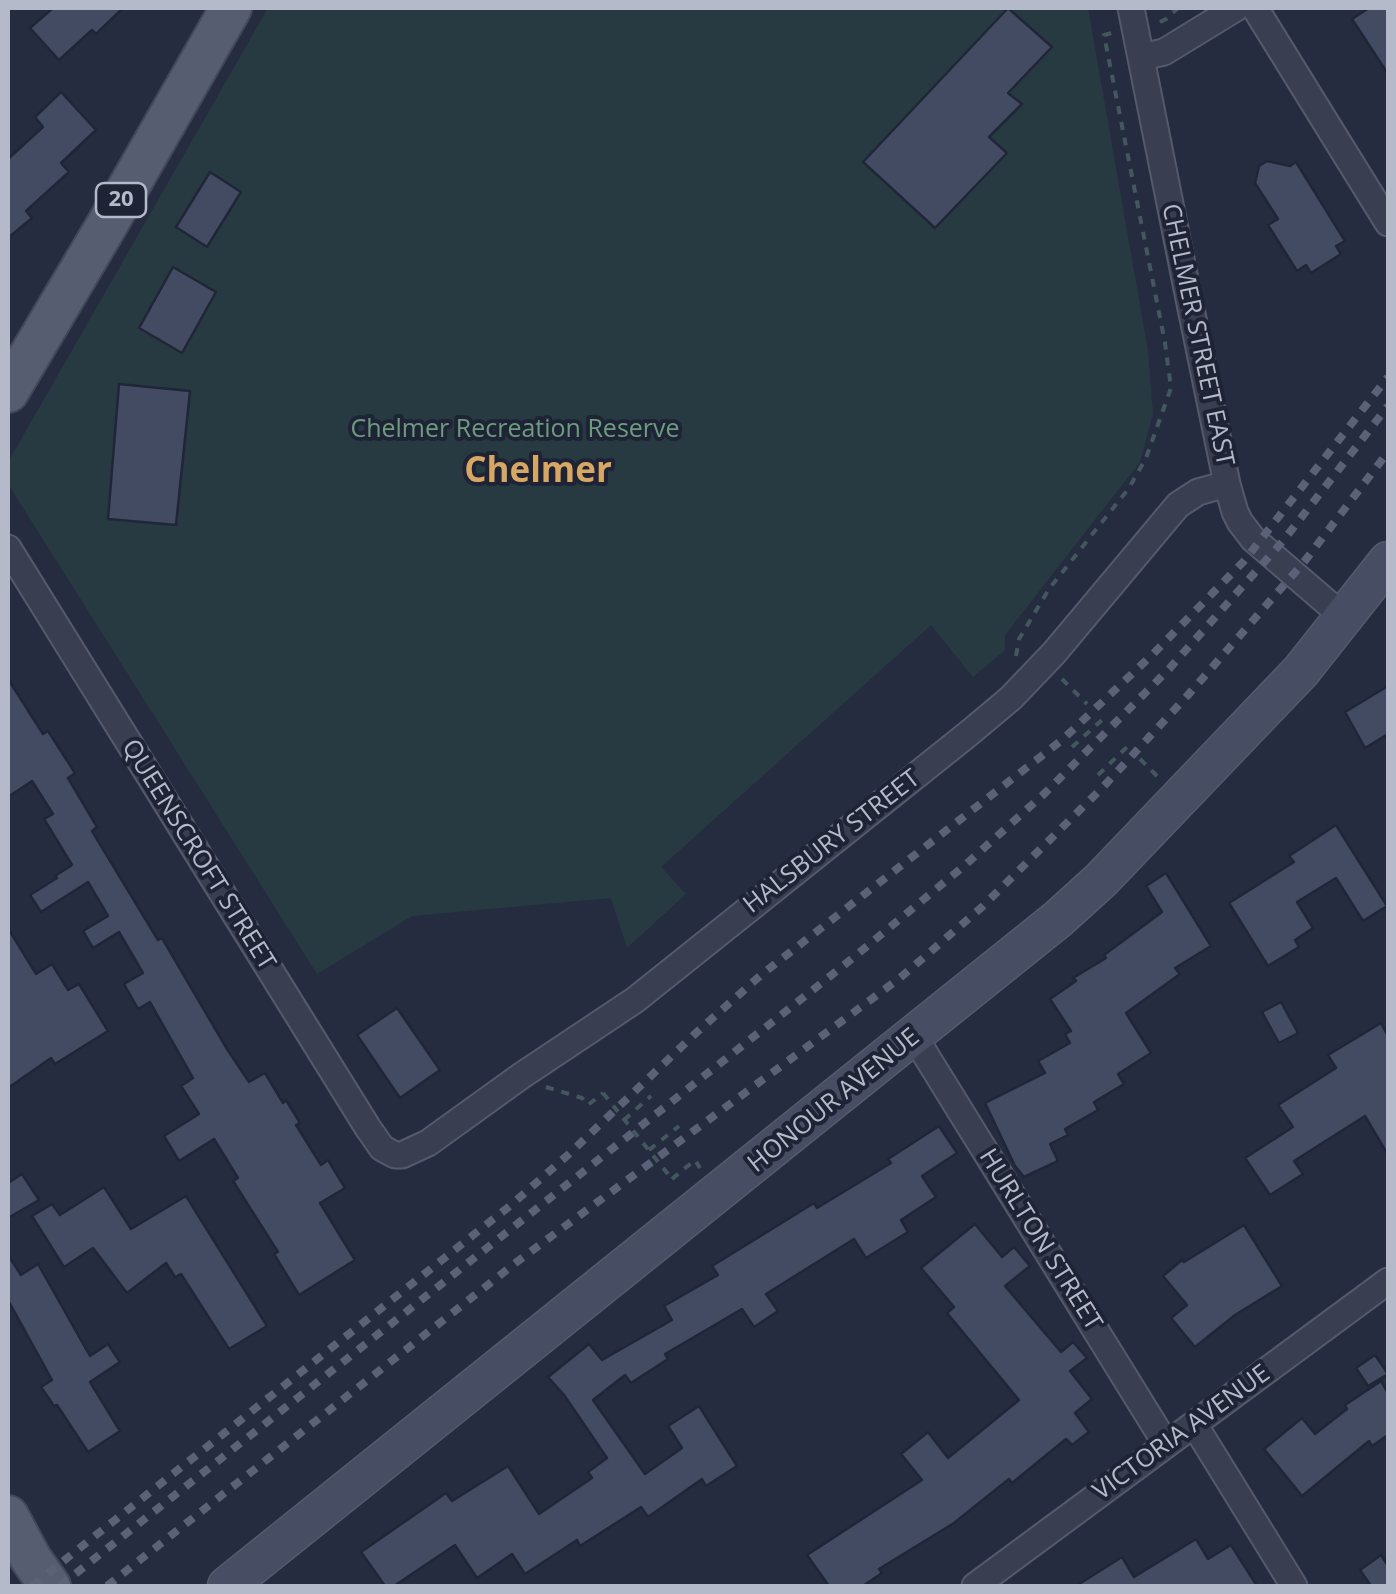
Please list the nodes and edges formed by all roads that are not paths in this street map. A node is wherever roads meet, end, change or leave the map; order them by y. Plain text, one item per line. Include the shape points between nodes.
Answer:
1 (231, 8) edge
2 (1132, 8) edge
3 (1236, 8) edge
4 (1255, 8) edge
5 (1142, 57) junction
6 (1388, 222) edge
7 (8, 392) edge
8 (1227, 484) junction
9 (8, 548) edge
10 (1388, 561) edge
11 (1345, 618) junction
12 (914, 1036) junction
13 (396, 1155) joint
14 (1388, 1280) edge
15 (1194, 1424) junction
16 (1166, 1444) junction
17 (8, 1516) edge
18 (50, 1586) edge
19 (228, 1586) edge
20 (975, 1586) edge
21 (1294, 1586) edge

1 - 7 main road, 20
2 - 5 street, CHELMER STREET EAST
3 - 5 street
4 - 6 street
5 - 8 street, CHELMER STREET EAST
8 - 11 street, CHELMER STREET EAST via 1246,532
8 - 13 street, HALSBURY STREET via 1193,494 1170,512 1032,676 968,734 635,1000 419,1149
9 - 13 street, QUEENSCROFT STREET via 368,1128
10 - 11 main road, HONOUR AVENUE
11 - 12 main road, HONOUR AVENUE via 1102,880
12 - 16 street, HURLTON STREET
12 - 19 main road, HONOUR AVENUE
14 - 15 street, VICTORIA AVENUE
15 - 16 street, VICTORIA AVENUE
15 - 21 street
16 - 20 street, VICTORIA AVENUE
17 - 18 main road

